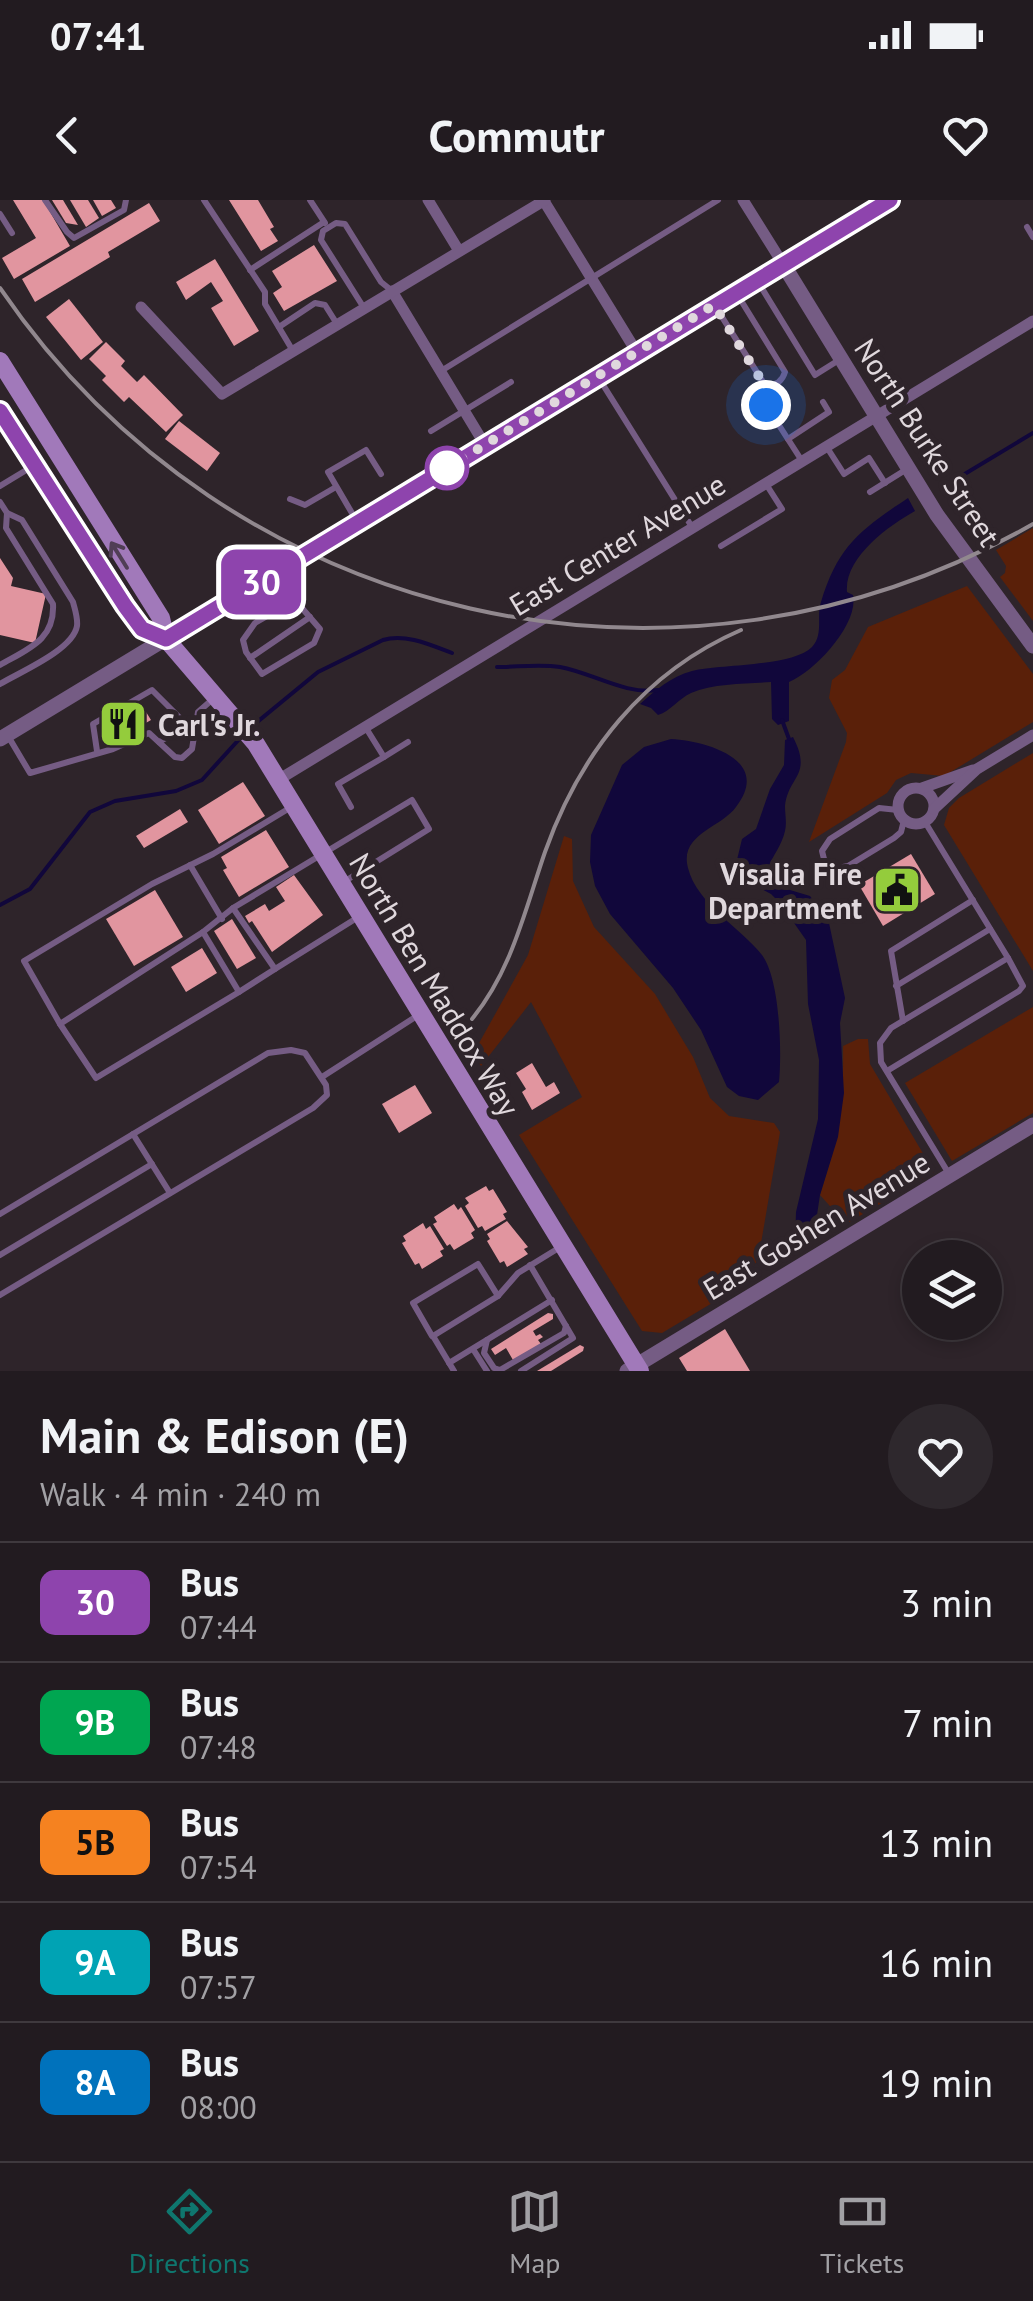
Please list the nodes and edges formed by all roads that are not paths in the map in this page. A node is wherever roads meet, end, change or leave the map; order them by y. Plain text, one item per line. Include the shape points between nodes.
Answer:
1 (45, 200) edge
2 (126, 200) edge
3 (204, 200) edge
4 (310, 200) edge
5 (428, 200) edge
6 (545, 200) edge
7 (718, 200) edge
8 (744, 200) edge
9 (890, 200) edge
10 (0, 214) edge
11 (327, 225) junction
12 (1027, 228) dead end
13 (12, 233) dead end
14 (1033, 237) edge
15 (460, 251) junction
16 (783, 264) junction
17 (250, 270) junction
18 (592, 278) junction
19 (757, 280) junction
20 (392, 291) junction
21 (736, 292) junction
22 (714, 305) junction
23 (142, 306) dead end
24 (364, 308) junction
25 (1033, 321) edge
26 (337, 324) junction
27 (279, 326) junction
28 (293, 350) junction
29 (636, 351) junction
30 (840, 359) junction
31 (0, 361) edge
32 (441, 372) junction
33 (598, 375) junction
34 (511, 382) dead end
35 (765, 386) junction
36 (823, 402) dead end
37 (464, 410) junction
38 (0, 411) edge
39 (876, 416) junction
40 (431, 431) dead end
41 (788, 439) junction
42 (485, 445) junction
43 (826, 446) junction
44 (802, 461) junction
45 (35, 465) junction
46 (908, 468) junction
47 (381, 474) dead end
48 (766, 483) junction
49 (885, 483) junction
50 (0, 486) edge
51 (336, 486) junction
52 (870, 492) dead end
53 (290, 498) dead end
54 (0, 502) edge
55 (7, 513) junction
56 (357, 521) junction
57 (692, 527) junction
58 (720, 546) dead end
59 (279, 571) junction
60 (295, 600) junction
61 (310, 618) junction
62 (166, 639) junction
63 (1033, 646) edge
64 (250, 658) junction
65 (0, 665) edge
66 (0, 684) edge
67 (217, 695) junction
68 (365, 726) junction
69 (1033, 734) edge
70 (4, 737) edge
71 (159, 742) junction
72 (408, 742) dead end
73 (96, 751) junction
74 (384, 758) junction
75 (977, 769) junction
76 (278, 780) junction
77 (922, 788) junction
78 (294, 805) junction
79 (350, 807) dead end
80 (934, 809) junction
81 (901, 815) junction
82 (925, 822) junction
83 (322, 852) junction
84 (190, 865) junction
85 (341, 884) junction
86 (973, 900) junction
87 (233, 908) junction
88 (361, 916) junction
89 (222, 919) junction
90 (990, 929) junction
91 (203, 932) junction
92 (1008, 958) junction
93 (275, 969) junction
94 (896, 986) junction
95 (239, 992) junction
96 (421, 1014) junction
97 (903, 1021) junction
98 (60, 1024) junction
99 (887, 1071) junction
100 (322, 1077) junction
101 (1033, 1126) edge
102 (133, 1134) junction
103 (152, 1164) junction
104 (950, 1175) junction
105 (170, 1193) junction
106 (0, 1214) edge
107 (563, 1246) junction
108 (0, 1255) edge
109 (530, 1266) junction
110 (0, 1295) edge
111 (498, 1296) junction
112 (552, 1300) junction
113 (566, 1324) junction
114 (432, 1336) junction
115 (487, 1340) junction
116 (473, 1349) junction
117 (452, 1367) edge
118 (635, 1369) edge
119 (487, 1371) edge
120 (521, 1371) edge

1 - 2 lane via 74,238 124,210
3 - 17 lane
4 - 11 lane
5 - 15 street
6 - 15 street
6 - 18 street
7 - 18 lane
8 - 16 street
9 - 16 street
10 - 13 lane
11 - 17 lane
11 - 20 lane via 345,224
11 - 24 lane via 321,240
12 - 14 lane
15 - 20 street
16 - 19 street
16 - 30 street, North Burke Street
17 - 27 lane
18 - 29 street
18 - 32 lane
19 - 21 street
19 - 30 lane via 816,375
20 - 24 street
20 - 32 street
21 - 22 street
21 - 35 lane via 785,372
22 - 29 street
22 - 35 lane
23 - 28 street via 222,394
24 - 26 street
25 - 39 street, East Center Avenue
26 - 27 lane via 325,305 315,304
26 - 28 street
27 - 28 lane
29 - 33 street
30 - 39 street, North Burke Street
62 -> 31 main road via 161,618
32 - 37 street
33 - 42 street
33 - 57 lane
34 - 37 lane
35 - 41 lane via 766,405
36 - 41 lane via 830,412
37 - 40 lane
37 - 42 street
38 - 45 main road
39 - 43 street, East Center Avenue
39 - 46 street, North Burke Street
41 - 44 lane
42 - 56 street
43 - 44 street, East Center Avenue
43 - 49 lane via 844,474 868,458
44 - 48 street, East Center Avenue
45 - 50 lane
45 - 62 main road via 142,629
46 - 49 lane
46 - 63 street, North Burke Street
47 - 51 lane via 366,450 328,472
48 - 57 street, East Center Avenue
48 - 58 lane via 782,509
49 - 52 lane
51 - 53 lane via 305,504
51 - 56 lane
54 - 55 lane
55 - 65 lane via 6,528 54,604 54,619 40,642
55 - 66 lane via 22,520 73,602 76,630 64,646
56 - 59 street
57 - 68 street, East Center Avenue
59 - 60 lane
59 - 62 street
60 - 61 lane
60 - 64 lane via 248,630 243,640
61 - 64 lane
61 - 64 lane via 320,629 314,643 266,674
62 - 67 main road, North Ben Maddox Way
62 - 70 street
67 - 71 lane via 198,712 189,755 175,757
67 - 76 main road, North Ben Maddox Way
68 - 74 lane
68 - 76 street, East Center Avenue
69 - 75 street
70 - 73 lane via 30,772
71 - 73 lane via 149,733
71 - 73 lane via 178,732 182,720 152,690 94,724
72 - 74 lane
74 - 79 lane via 338,784
75 - 77 street
75 - 80 street
76 - 78 main road, North Ben Maddox Way
77 - 80 street
77 - 81 street via 902,794
78 - 83 main road, North Ben Maddox Way
78 - 84 lane
80 - 82 street
81 - 81 lane via 898,836 848,866 833,869 824,859 830,839 879,808
81 - 82 street
82 - 86 lane
83 - 85 main road, North Ben Maddox Way
83 - 85 lane via 412,800 430,829
83 - 87 lane
84 - 89 lane
84 - 98 lane via 24,961
85 - 88 main road, North Ben Maddox Way
86 - 90 lane
86 - 94 lane via 896,946 890,958
87 - 89 lane
87 - 93 lane
88 - 93 lane
88 - 96 main road, North Ben Maddox Way
89 - 91 lane
90 - 92 lane
90 - 94 lane
91 - 95 lane
91 - 98 lane
92 - 97 lane
92 - 99 lane via 1022,981 1019,991
93 - 95 lane
94 - 97 lane
95 - 98 lane via 96,1078
96 - 100 lane
96 - 107 main road, North Ben Maddox Way
97 - 99 lane via 880,1043
99 - 104 lane
100 - 102 lane via 300,1051 268,1053
100 - 105 lane via 327,1094 317,1105
101 - 104 street, East Goshen Avenue
102 - 103 lane
102 - 106 lane
103 - 105 lane
103 - 108 lane
104 - 118 street, East Goshen Avenue
105 - 110 lane
107 - 109 lane
107 - 118 main road, North Ben Maddox Way
109 - 111 lane
109 - 112 lane
111 - 114 lane
111 - 114 lane via 478,1264 412,1303
112 - 113 lane
112 - 115 lane
113 - 115 lane via 564,1333 500,1370 484,1353
113 - 120 lane via 569,1341
114 - 117 lane
115 - 116 lane
116 - 117 lane
116 - 119 lane

